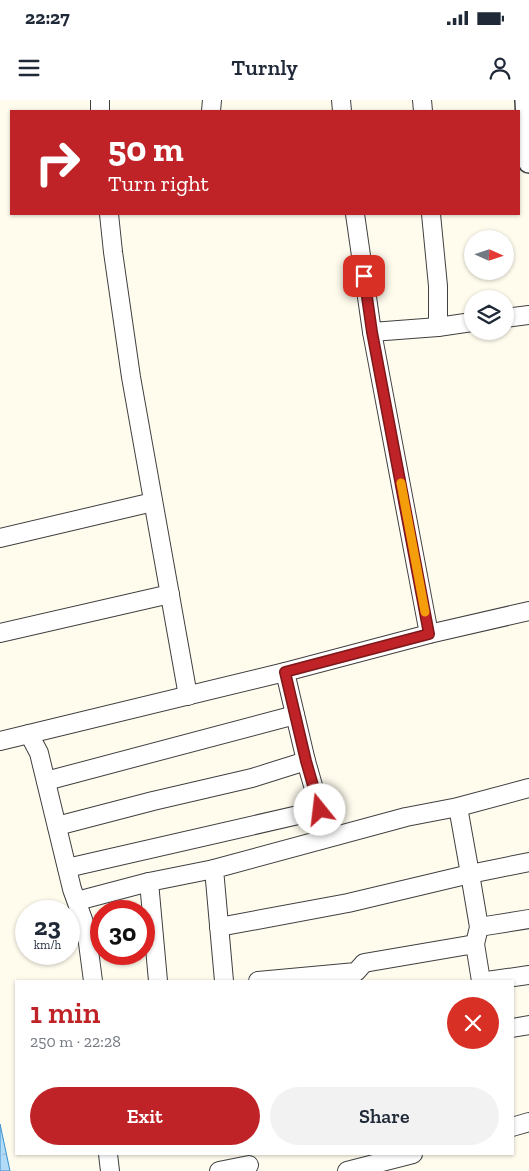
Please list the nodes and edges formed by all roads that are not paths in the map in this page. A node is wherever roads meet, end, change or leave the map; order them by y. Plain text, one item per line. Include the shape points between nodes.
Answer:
1 (526, 100) edge
2 (529, 161) edge
3 (110, 215) edge
4 (355, 215) edge
5 (431, 215) edge
6 (529, 315) edge
7 (514, 317) edge
8 (464, 323) edge
9 (438, 327) junction
10 (372, 332) junction
11 (153, 502) junction
12 (0, 538) edge
13 (170, 594) junction
14 (529, 610) edge
15 (0, 633) edge
16 (429, 634) junction
17 (285, 672) junction
18 (188, 696) junction
19 (295, 715) junction
20 (29, 734) junction
21 (0, 741) edge
22 (306, 761) junction
23 (46, 781) junction
24 (529, 788) edge
25 (458, 807) junction
26 (57, 826) junction
27 (529, 862) edge
28 (67, 868) junction
29 (214, 869) junction
30 (470, 874) junction
31 (149, 882) junction
32 (77, 900) edge
33 (80, 900) edge
34 (80, 910) edge
35 (529, 918) edge
36 (219, 927) junction
37 (477, 935) junction
38 (529, 975) edge
39 (357, 976) edge
40 (93, 980) edge
41 (158, 980) edge
42 (224, 980) edge
43 (278, 980) edge
44 (481, 980) edge
45 (493, 980) edge
46 (529, 1026) edge
47 (514, 1028) edge
48 (529, 1122) edge
49 (514, 1126) edge
50 (108, 1155) edge
51 (405, 1155) edge
52 (380, 1158) edge
53 (248, 1163) edge
54 (110, 1171) edge
55 (219, 1171) edge
56 (347, 1171) edge

1 - 2 street
3 - 11 street via 131,377
4 - 10 street
5 - 9 street via 438,286
6 - 7 street
8 - 9 street
9 - 10 street
10 - 16 street
11 - 12 street
11 - 13 street
13 - 15 street
13 - 18 street
14 - 16 street
16 - 17 street
17 - 18 street
17 - 19 street
18 - 20 street
19 - 22 street
19 - 23 street
20 - 21 street
20 - 23 street via 39,753
22 - 26 street via 252,778
22 - 28 street via 320,810
23 - 26 street
24 - 25 street
25 - 29 street via 406,817
25 - 30 street
26 - 28 street
27 - 30 street
28 - 32 street
29 - 31 street
29 - 36 street
30 - 36 street via 348,903
30 - 37 street
31 - 33 street
31 - 41 street
34 - 40 street via 86,928
35 - 37 street
36 - 42 street
37 - 39 street via 364,963
37 - 44 street
38 - 45 street
39 - 43 street
46 - 47 street
48 - 49 street
50 - 54 street
51 - 52 street
52 - 56 street
53 - 55 street

